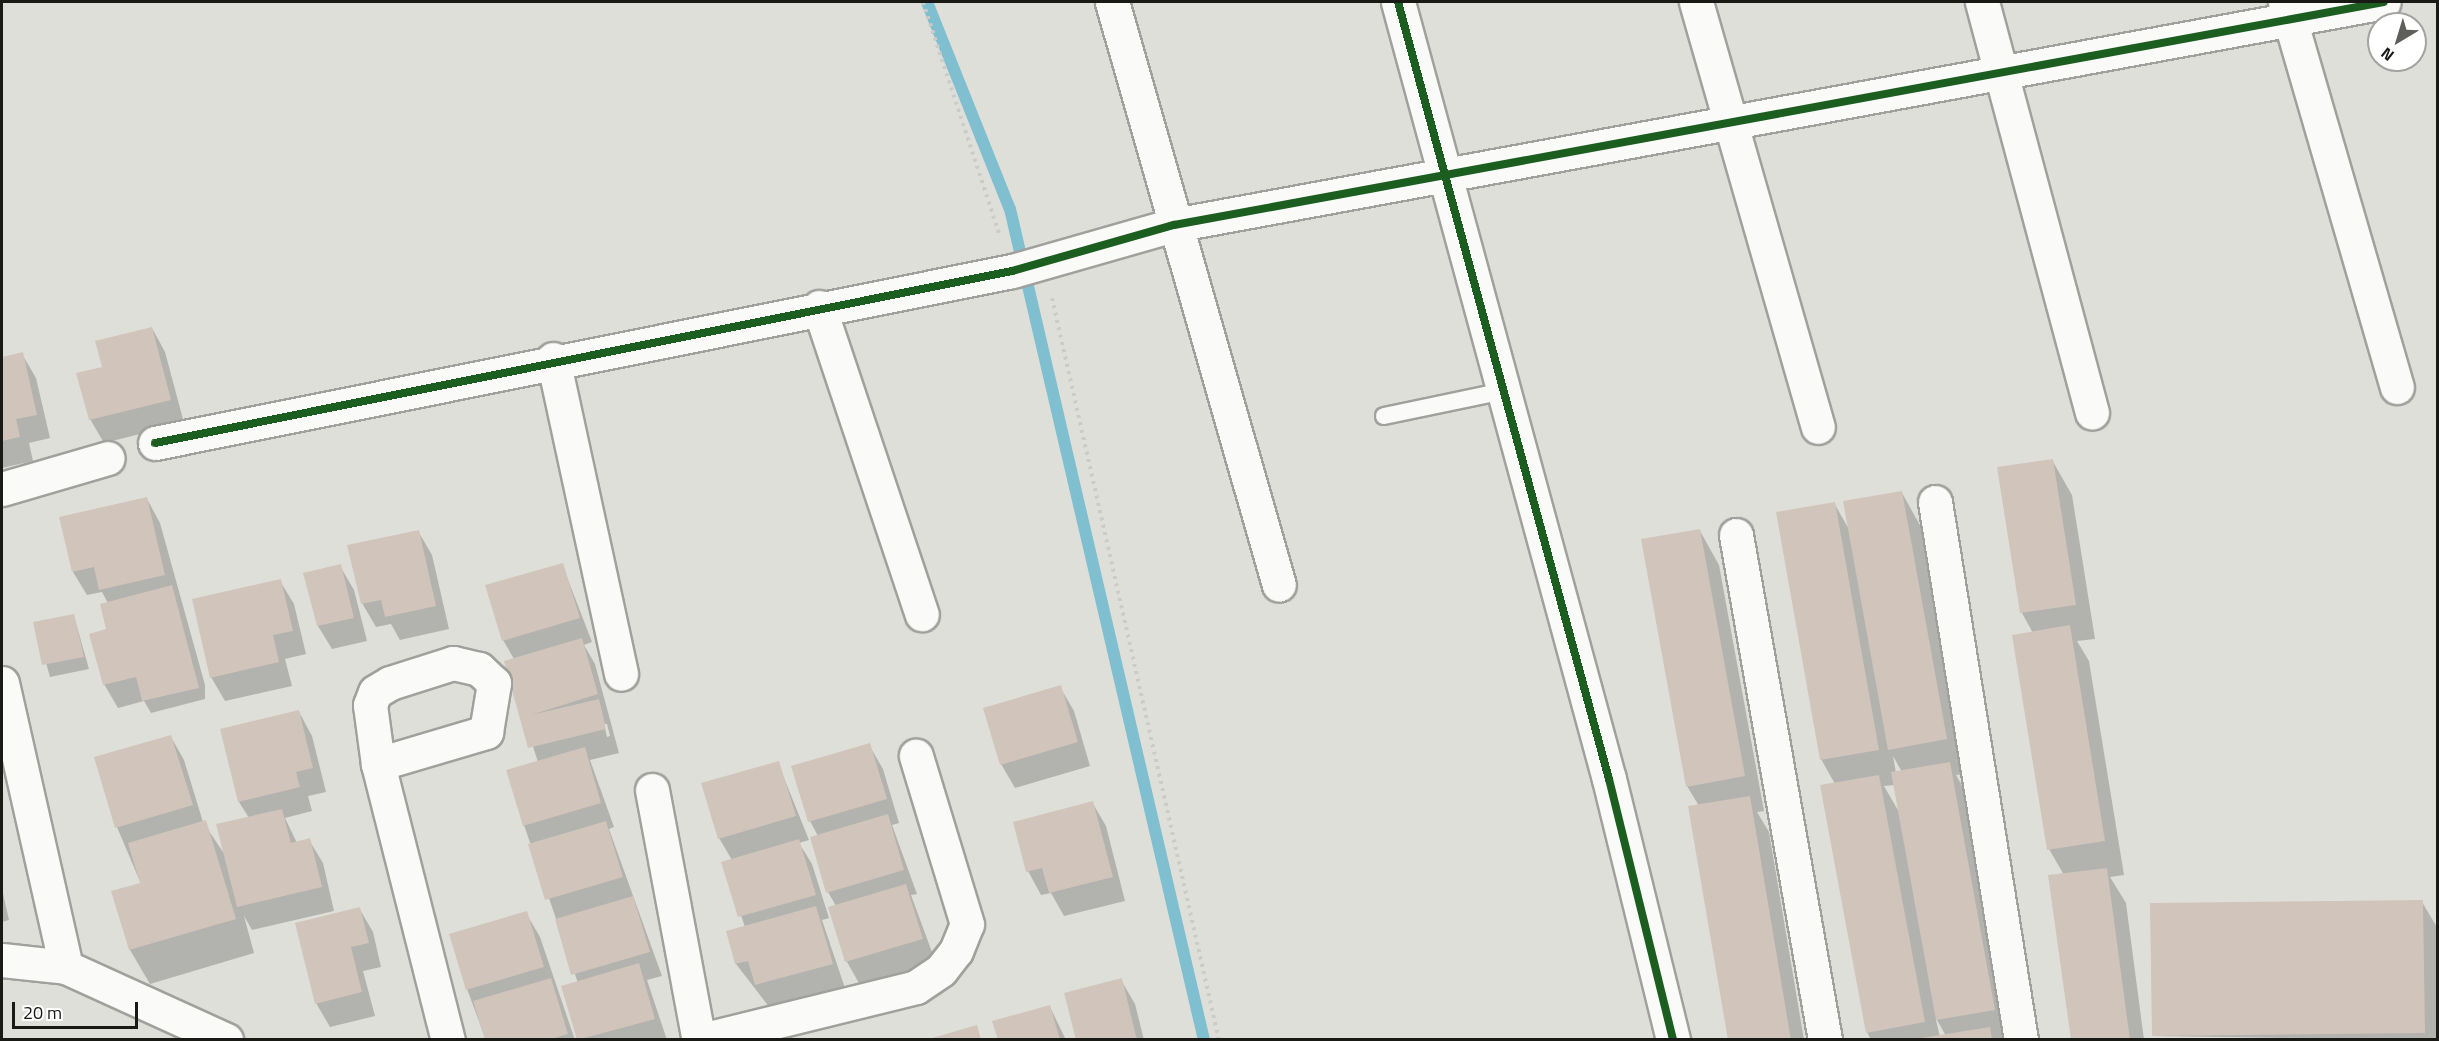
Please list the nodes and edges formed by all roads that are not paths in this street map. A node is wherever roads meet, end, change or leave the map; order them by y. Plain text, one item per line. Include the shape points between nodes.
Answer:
1 (1113, 2) edge
2 (1398, 2) edge
3 (1696, 2) edge
4 (1982, 2) edge
5 (2384, 2) edge
6 (2288, 10) edge
7 (2000, 73) junction
8 (1730, 123) junction
9 (1448, 174) junction
10 (1174, 225) junction
11 (819, 307) junction
12 (553, 359) junction
13 (2397, 387) dead end
14 (1504, 391) junction
15 (2092, 413) dead end
16 (1384, 416) dead end
17 (1818, 427) dead end
18 (155, 443) dead end
19 (108, 458) dead end
20 (2, 489) edge
21 (1935, 502) dead end
22 (1736, 536) dead end
23 (1279, 585) dead end
24 (922, 614) dead end
25 (621, 674) dead end
26 (2, 683) edge
27 (916, 756) dead end
28 (378, 764) dead end
29 (652, 790) dead end
30 (2, 960) edge
31 (66, 967) junction
32 (226, 1040) edge
33 (448, 1040) edge
34 (700, 1040) edge
35 (1672, 1040) edge
36 (1825, 1040) edge
37 (2021, 1040) edge

1 - 10 street
2 - 9 street
3 - 8 street
4 - 7 street
5 - 6 street
6 - 7 street
6 - 13 street
7 - 8 street
7 - 15 street
8 - 9 street
8 - 17 street
9 - 10 street
9 - 14 street
10 - 11 street via 1011,271
10 - 23 street
11 - 12 street
11 - 24 street
12 - 18 street
12 - 25 street
14 - 16 lane
14 - 35 street via 1615,801
19 - 20 street
21 - 37 street
22 - 36 street
26 - 31 street
27 - 34 street via 966,924 956,951 941,970 916,987
28 - 33 street
29 - 34 street
30 - 31 street
31 - 32 street

